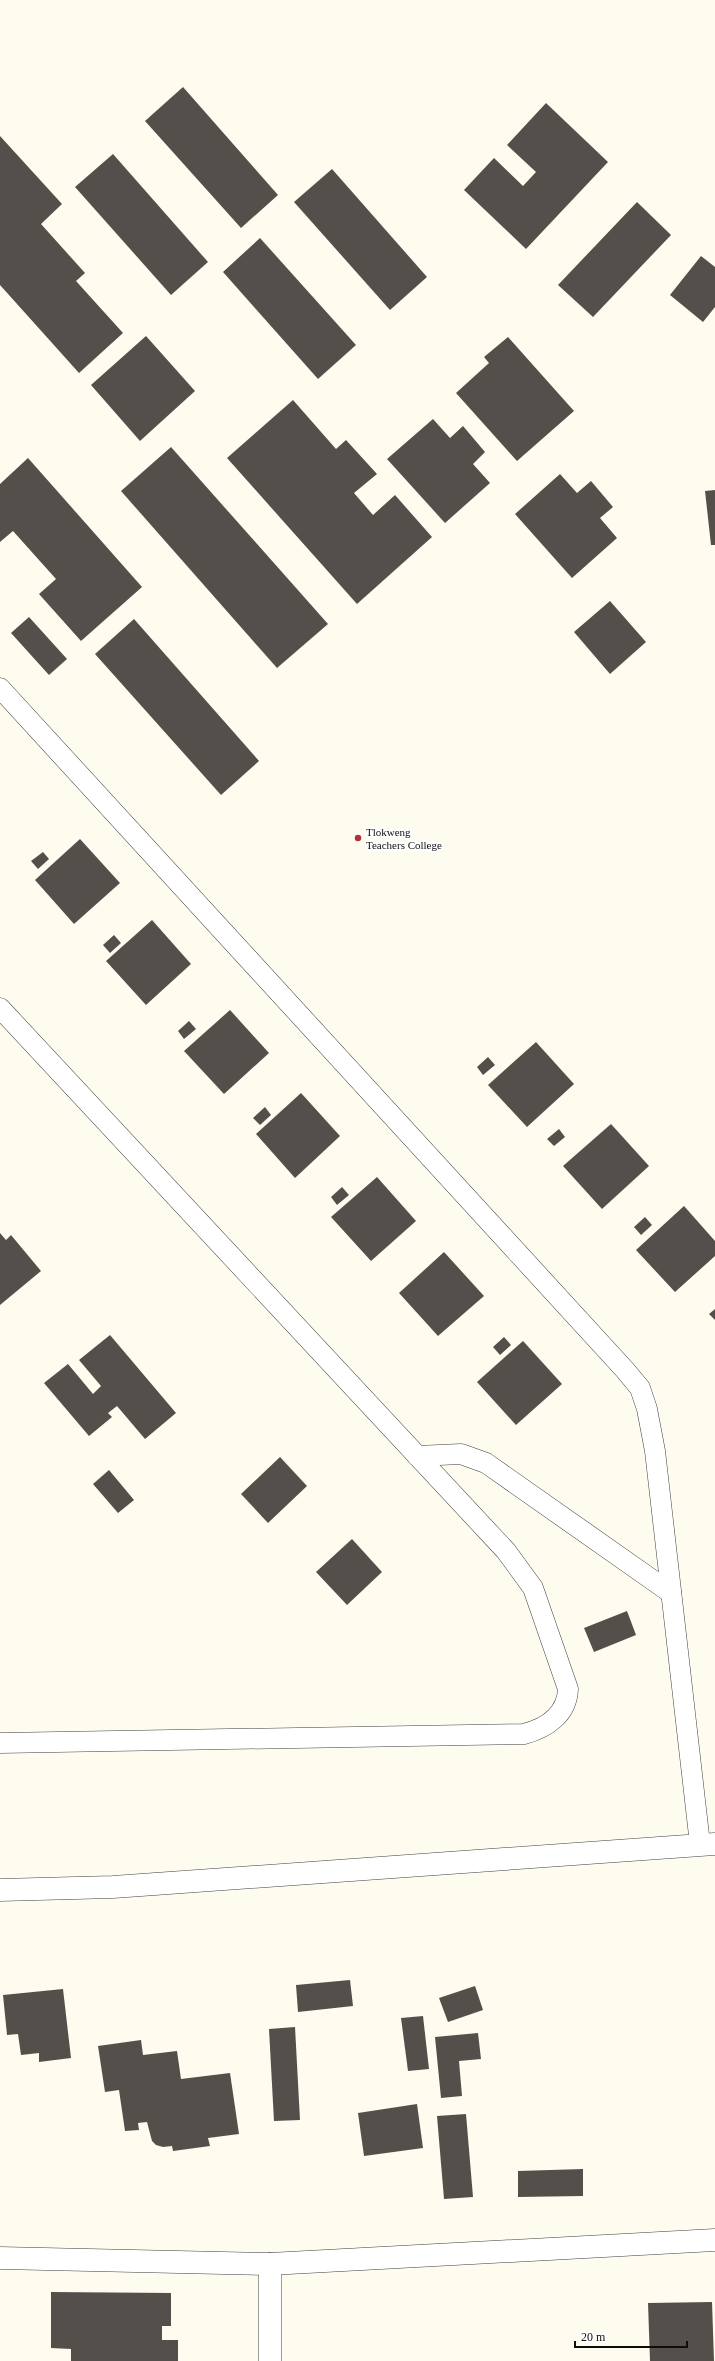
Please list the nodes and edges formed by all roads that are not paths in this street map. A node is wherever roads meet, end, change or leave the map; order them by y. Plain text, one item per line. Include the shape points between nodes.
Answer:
1 (0, 688) edge
2 (0, 1008) edge
3 (418, 1456) junction
4 (671, 1593) junction
5 (0, 1743) edge
6 (707, 1844) edge
7 (0, 1890) edge
8 (715, 2240) edge
9 (0, 2258) edge
10 (270, 2264) junction
11 (270, 2361) edge

1 - 4 lane via 640,1388 655,1451
2 - 3 lane
3 - 4 lane via 461,1454 486,1463
3 - 5 lane via 506,1551 533,1588 568,1689 565,1705 541,1730 524,1734
4 - 6 lane
6 - 7 street via 113,1888
8 - 10 street
9 - 10 street
10 - 11 street

